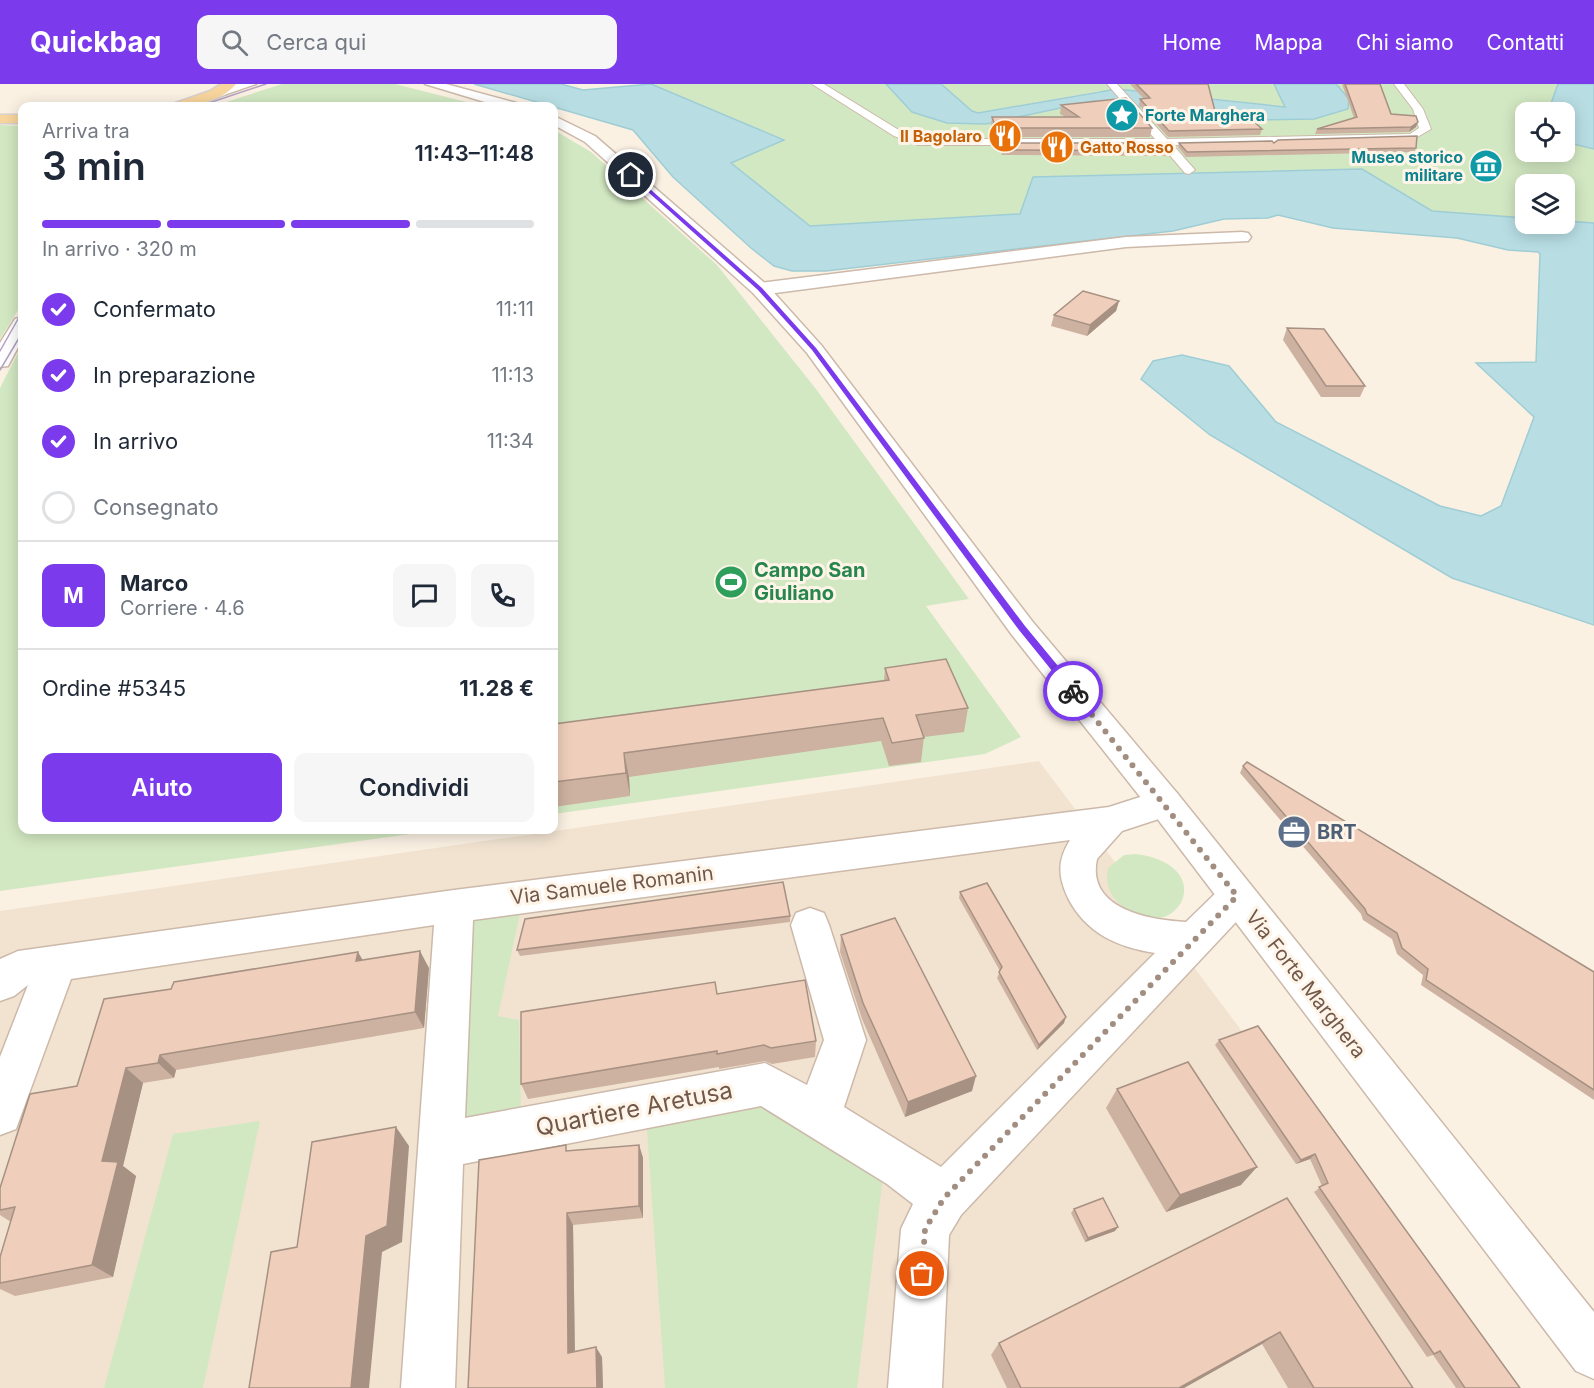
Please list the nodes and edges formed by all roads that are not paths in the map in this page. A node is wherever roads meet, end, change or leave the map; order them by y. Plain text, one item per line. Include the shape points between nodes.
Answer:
1 (230, 84) edge
2 (250, 84) edge
3 (431, 84) edge
4 (817, 84) edge
5 (1399, 84) edge
6 (1114, 87) edge
7 (215, 94) junction
8 (191, 102) edge
9 (496, 102) edge
10 (0, 118) edge
11 (18, 120) edge
12 (558, 122) edge
13 (1164, 142) junction
14 (1188, 170) dead end
15 (1229, 221) dead end
16 (760, 289) junction
17 (18, 330) edge
18 (0, 361) edge
19 (1165, 803) junction
20 (1109, 821) junction
21 (1237, 896) junction
22 (454, 906) junction
23 (810, 925) dead end
24 (1194, 940) junction
25 (57, 963) junction
26 (0, 982) edge
27 (0, 1113) edge
28 (818, 1116) junction
29 (441, 1144) junction
30 (944, 1198) junction
31 (1594, 1353) edge
32 (428, 1388) edge
33 (915, 1388) edge

1 - 7 main road
2 - 7 street
3 - 9 street
4 - 13 street via 898,134 918,142
5 - 13 street via 1418,109 1425,129 1412,137
6 - 13 street
7 - 8 main road
10 - 11 main road
12 - 16 street, Via Forte Marghera via 601,149
13 - 14 street
15 - 16 street via 1242,237 1126,242
16 - 19 street, Via Forte Marghera via 814,349 1022,628
17 - 18 street
19 - 20 street, Via Samuele Romanin
19 - 21 street, Via Forte Marghera
20 - 22 street, Via Samuele Romanin
20 - 24 street via 1085,846 1078,862 1079,880 1087,899 1101,915 1120,927 1142,935
21 - 24 street
21 - 31 street, Via Forte Marghera
22 - 25 street, Via Samuele Romanin
22 - 29 street
23 - 28 street via 845,1040
24 - 30 street
25 - 26 street, Via Samuele Romanin via 18,969
25 - 27 street
28 - 29 street, Quartiere Aretusa via 765,1084
28 - 30 street, Quartiere Aretusa
29 - 32 street
30 - 33 street via 925,1229

